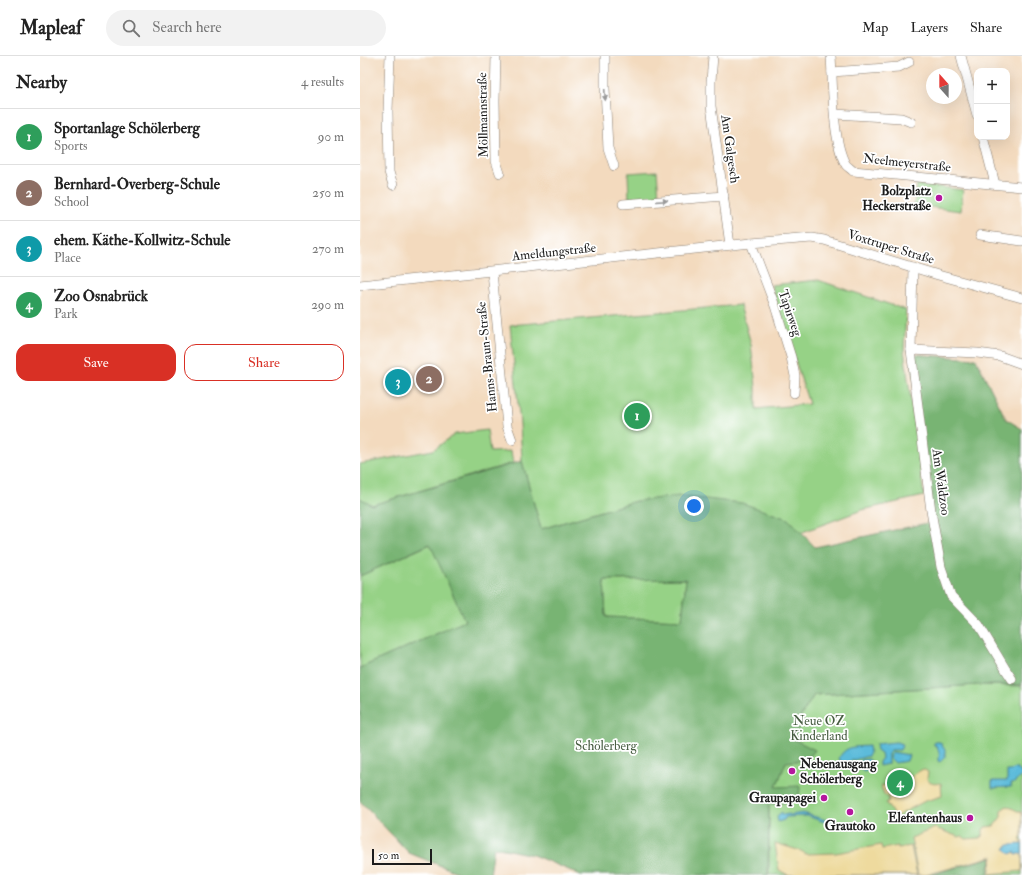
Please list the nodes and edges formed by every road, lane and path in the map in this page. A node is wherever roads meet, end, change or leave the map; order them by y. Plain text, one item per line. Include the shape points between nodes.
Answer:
1 (390, 56) edge
2 (496, 56) edge
3 (605, 56) edge
4 (713, 56) edge
5 (831, 56) edge
6 (961, 56) edge
7 (909, 62) dead end
8 (832, 72) junction
9 (974, 104) edge
10 (835, 114) junction
11 (912, 122) dead end
12 (984, 140) edge
13 (614, 166) dead end
14 (500, 173) dead end
15 (393, 184) dead end
16 (995, 184) junction
17 (1022, 187) edge
18 (724, 196) junction
19 (623, 204) dead end
20 (980, 235) dead end
21 (1022, 241) edge
22 (751, 243) junction
23 (730, 245) junction
24 (913, 267) junction
25 (492, 272) junction
26 (360, 285) edge
27 (1022, 298) edge
28 (911, 350) junction
29 (1022, 364) edge
30 (794, 393) dead end
31 (512, 440) dead end
32 (1012, 679) dead end

1 - 15 street via 389,172
2 - 14 street, Möllmannstraße via 496,161
3 -> 13 street via 608,148
4 - 18 street, Am Galgesch via 711,106
5 - 8 street, Neelmeyerstraße
6 - 9 street
7 - 8 street via 899,67
8 - 10 street, Neelmeyerstraße
10 - 11 street via 901,118
10 - 16 street, Neelmeyerstraße via 839,144 846,165 853,171
12 - 16 street
16 - 17 street, Neelmeyerstraße
19 -> 18 street
18 - 23 street, Am Galgesch
20 - 21 street
22 - 23 street, Ameldungstraße
22 - 24 street, Voxtruper Straße via 812,238
22 - 30 street, Tapirweg via 791,358 795,376
23 - 25 street, Ameldungstraße
24 - 27 street, Voxtruper Straße
24 - 28 street, Am Waldzoo
25 - 26 street, Ameldungstraße
25 - 31 street, Hanns-Braun-Straße via 507,426
28 - 29 street via 977,353 1000,356
28 - 32 street, Am Waldzoo via 931,511 942,567 951,596 979,625

